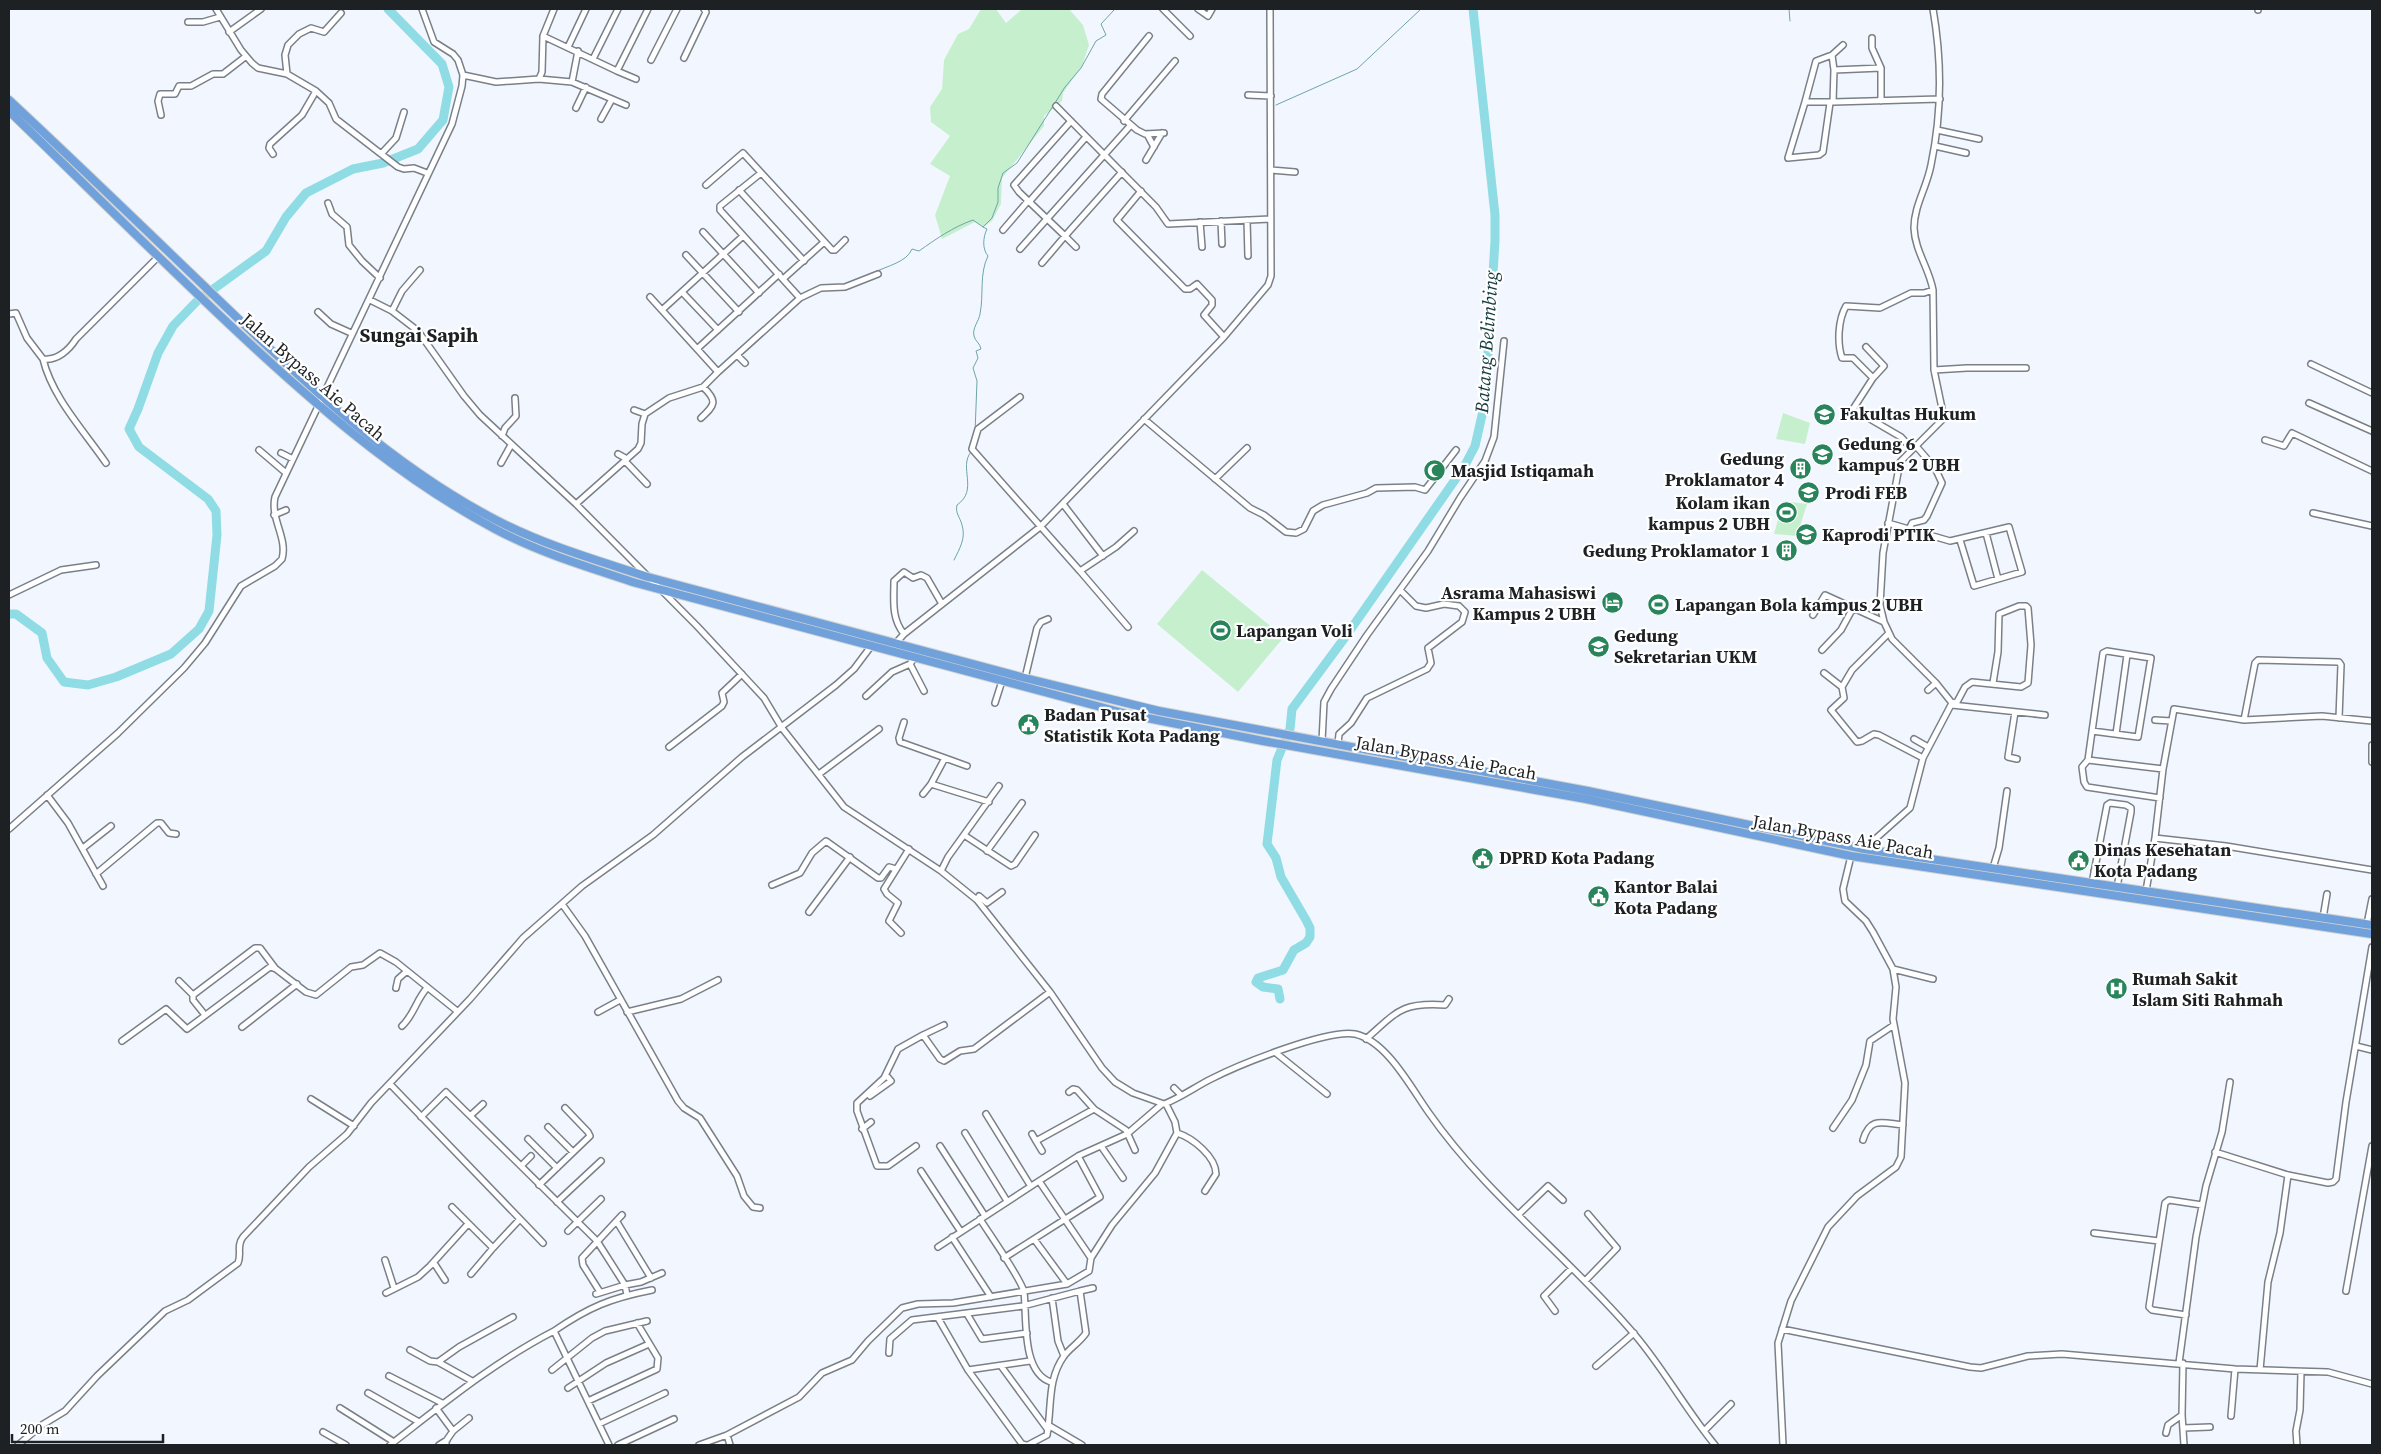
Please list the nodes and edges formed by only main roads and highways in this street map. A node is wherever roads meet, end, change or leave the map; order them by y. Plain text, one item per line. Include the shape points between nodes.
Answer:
1 (9, 100) edge
2 (9, 111) edge
3 (994, 670) junction
4 (991, 678) junction
5 (1805, 837) junction
6 (1804, 846) junction
7 (1916, 862) junction
8 (2297, 918) junction
9 (2370, 925) edge
10 (2372, 934) edge

1 - 3 highway, Jalan Bypass Aie Pacah via 323,398 420,475 477,509 558,547 648,577
2 - 4 highway, Jalan Bypass Aie Pacah via 220,317 319,406 415,480 474,518 526,544 627,580
3 - 4 highway
3 - 5 highway, Jalan Bypass Aie Pacah via 1159,711 1588,791
4 - 6 highway, Jalan Bypass Aie Pacah via 1127,714 1586,799
5 - 6 highway
5 - 7 highway, Jalan Bypass Aie Pacah
6 - 7 highway, Jalan Bypass Aie Pacah via 1851,856
7 - 8 highway, Jalan Bypass Aie Pacah
7 - 8 highway via 1993,868
8 - 9 highway
8 - 10 highway, Jalan Bypass Aie Pacah

